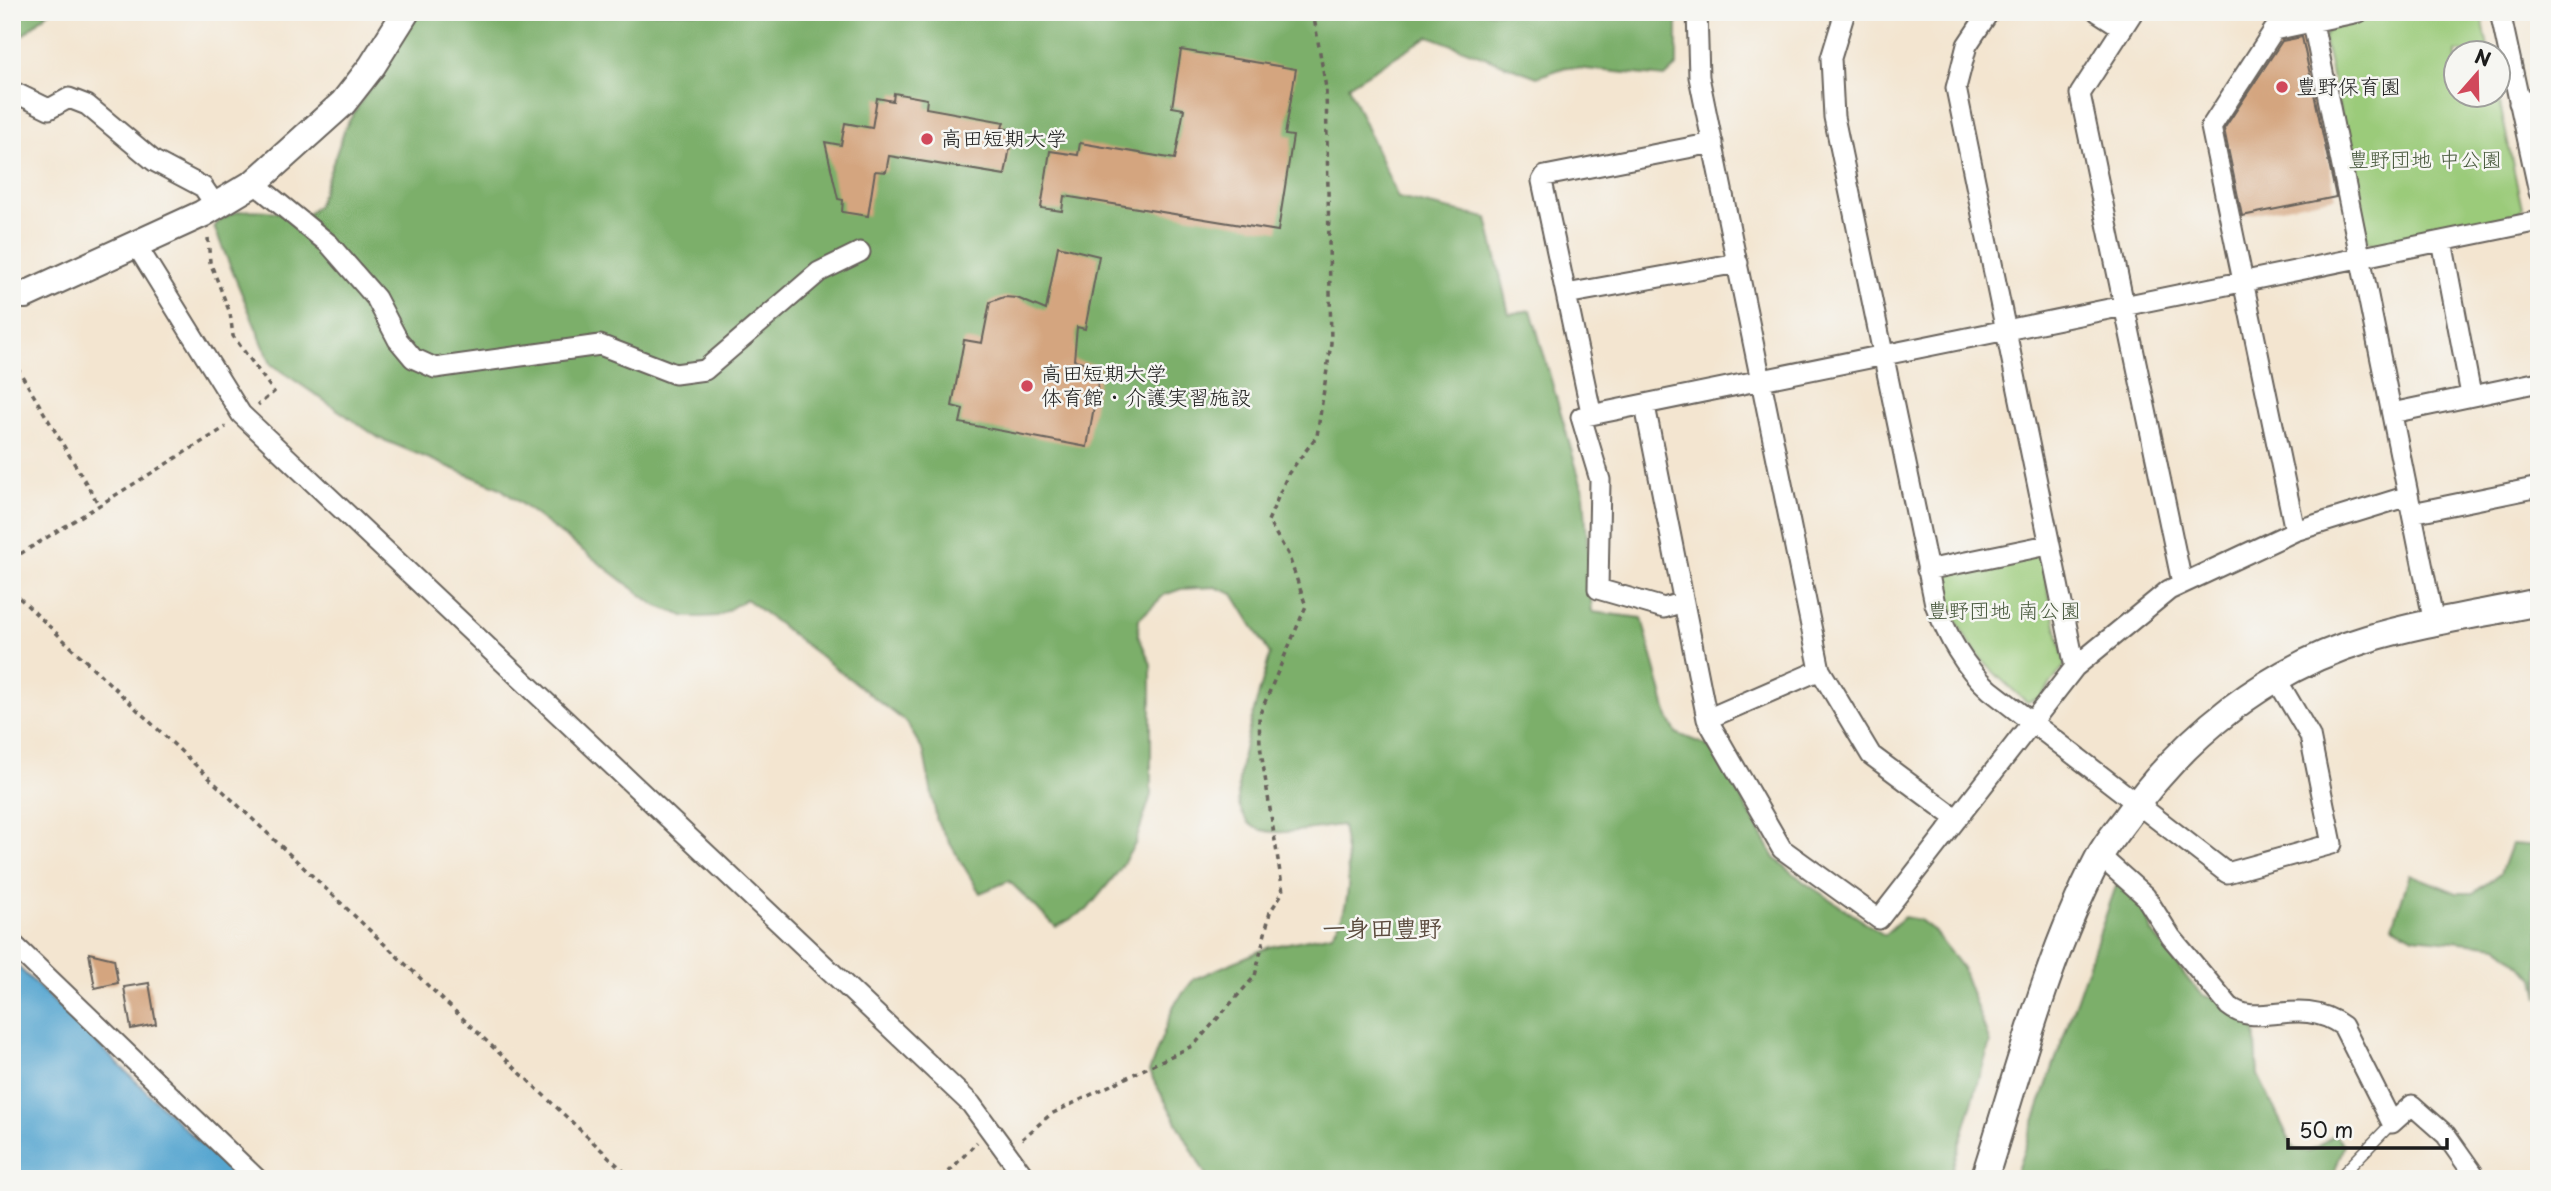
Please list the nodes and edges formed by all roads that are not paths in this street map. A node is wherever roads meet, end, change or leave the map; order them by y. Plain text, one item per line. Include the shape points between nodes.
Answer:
1 (406, 12) edge
2 (1697, 12) edge
3 (1845, 12) edge
4 (1989, 12) edge
5 (2098, 12) edge
6 (2359, 12) edge
7 (2500, 12) edge
8 (2128, 20) edge
9 (2313, 23) junction
10 (12, 91) edge
11 (2539, 99) edge
12 (2519, 103) junction
13 (1713, 143) junction
14 (254, 184) junction
15 (2539, 192) edge
16 (211, 209) junction
17 (2539, 221) edge
18 (2442, 242) junction
19 (135, 243) junction
20 (860, 252) dead end
21 (2361, 259) junction
22 (1738, 263) junction
23 (2243, 284) junction
24 (1566, 294) junction
25 (19, 295) edge
26 (2123, 308) junction
27 (2005, 332) junction
28 (1885, 355) junction
29 (1762, 381) junction
30 (2539, 382) edge
31 (2471, 395) junction
32 (1645, 406) junction
33 (1591, 412) junction
34 (2392, 413) junction
35 (2539, 487) edge
36 (2410, 504) junction
37 (2295, 531) junction
38 (2048, 545) junction
39 (1927, 570) junction
40 (2182, 583) junction
41 (1683, 602) junction
42 (2539, 602) edge
43 (2434, 623) junction
44 (2075, 667) junction
45 (1820, 670) junction
46 (2277, 680) junction
47 (1707, 719) junction
48 (2033, 723) junction
49 (2137, 802) junction
50 (1957, 819) junction
51 (2100, 856) junction
52 (12, 943) edge
53 (2392, 1123) junction
54 (257, 1179) edge
55 (1026, 1179) edge
56 (1984, 1179) edge
57 (2338, 1179) edge
58 (2477, 1179) edge

1 - 14 street via 343,103
2 - 13 street via 1699,77
3 - 28 street via 1831,58 1834,117
4 - 27 street via 1967,45 1956,88
5 - 8 street
6 - 9 street
7 - 12 street
8 - 26 street via 2080,94
9 - 21 street
9 - 23 street via 2274,30 2211,127
10 - 16 street via 49,108 69,98 87,105 154,161 203,187
11 - 12 street
12 - 15 street
13 - 22 street
13 - 24 street via 1545,176 1542,181
14 - 16 street
14 - 20 street via 329,244 376,298 413,358 435,368 600,345 675,374 705,370 819,272
16 - 19 street
17 - 18 street
18 - 21 street
18 - 31 street
19 - 25 street
19 - 55 street via 243,417 961,1095
21 - 23 street
21 - 34 street
22 - 24 street
22 - 29 street
23 - 26 street
23 - 37 street
24 - 33 street
26 - 27 street
26 - 40 street
27 - 28 street
27 - 38 street
28 - 29 street
28 - 39 street
29 - 32 street
29 - 45 street
30 - 31 street
31 - 34 street
32 - 33 street
32 - 41 street
33 - 41 street via 1581,417 1600,480 1598,589 1664,608
34 - 36 street
35 - 36 street
36 - 37 street
36 - 43 street
37 - 40 street
38 - 39 street
38 - 44 street
39 - 48 street via 1935,604 1961,658 1978,679
40 - 44 street
41 - 47 street
42 - 43 street
43 - 46 street via 2367,639
44 - 48 street
45 - 47 street
45 - 50 street via 1871,755
46 - 49 street via 2207,726
46 - 49 street via 2310,736 2332,844 2227,873
47 - 50 street via 1782,849 1879,919
48 - 49 street
48 - 50 street
49 - 51 street
51 - 53 street via 2145,896 2192,965 2237,1013 2251,1017 2302,1009 2343,1026
51 - 56 street via 2075,906
52 - 54 street
53 - 57 lane
53 - 58 street via 2412,1105 2446,1135

